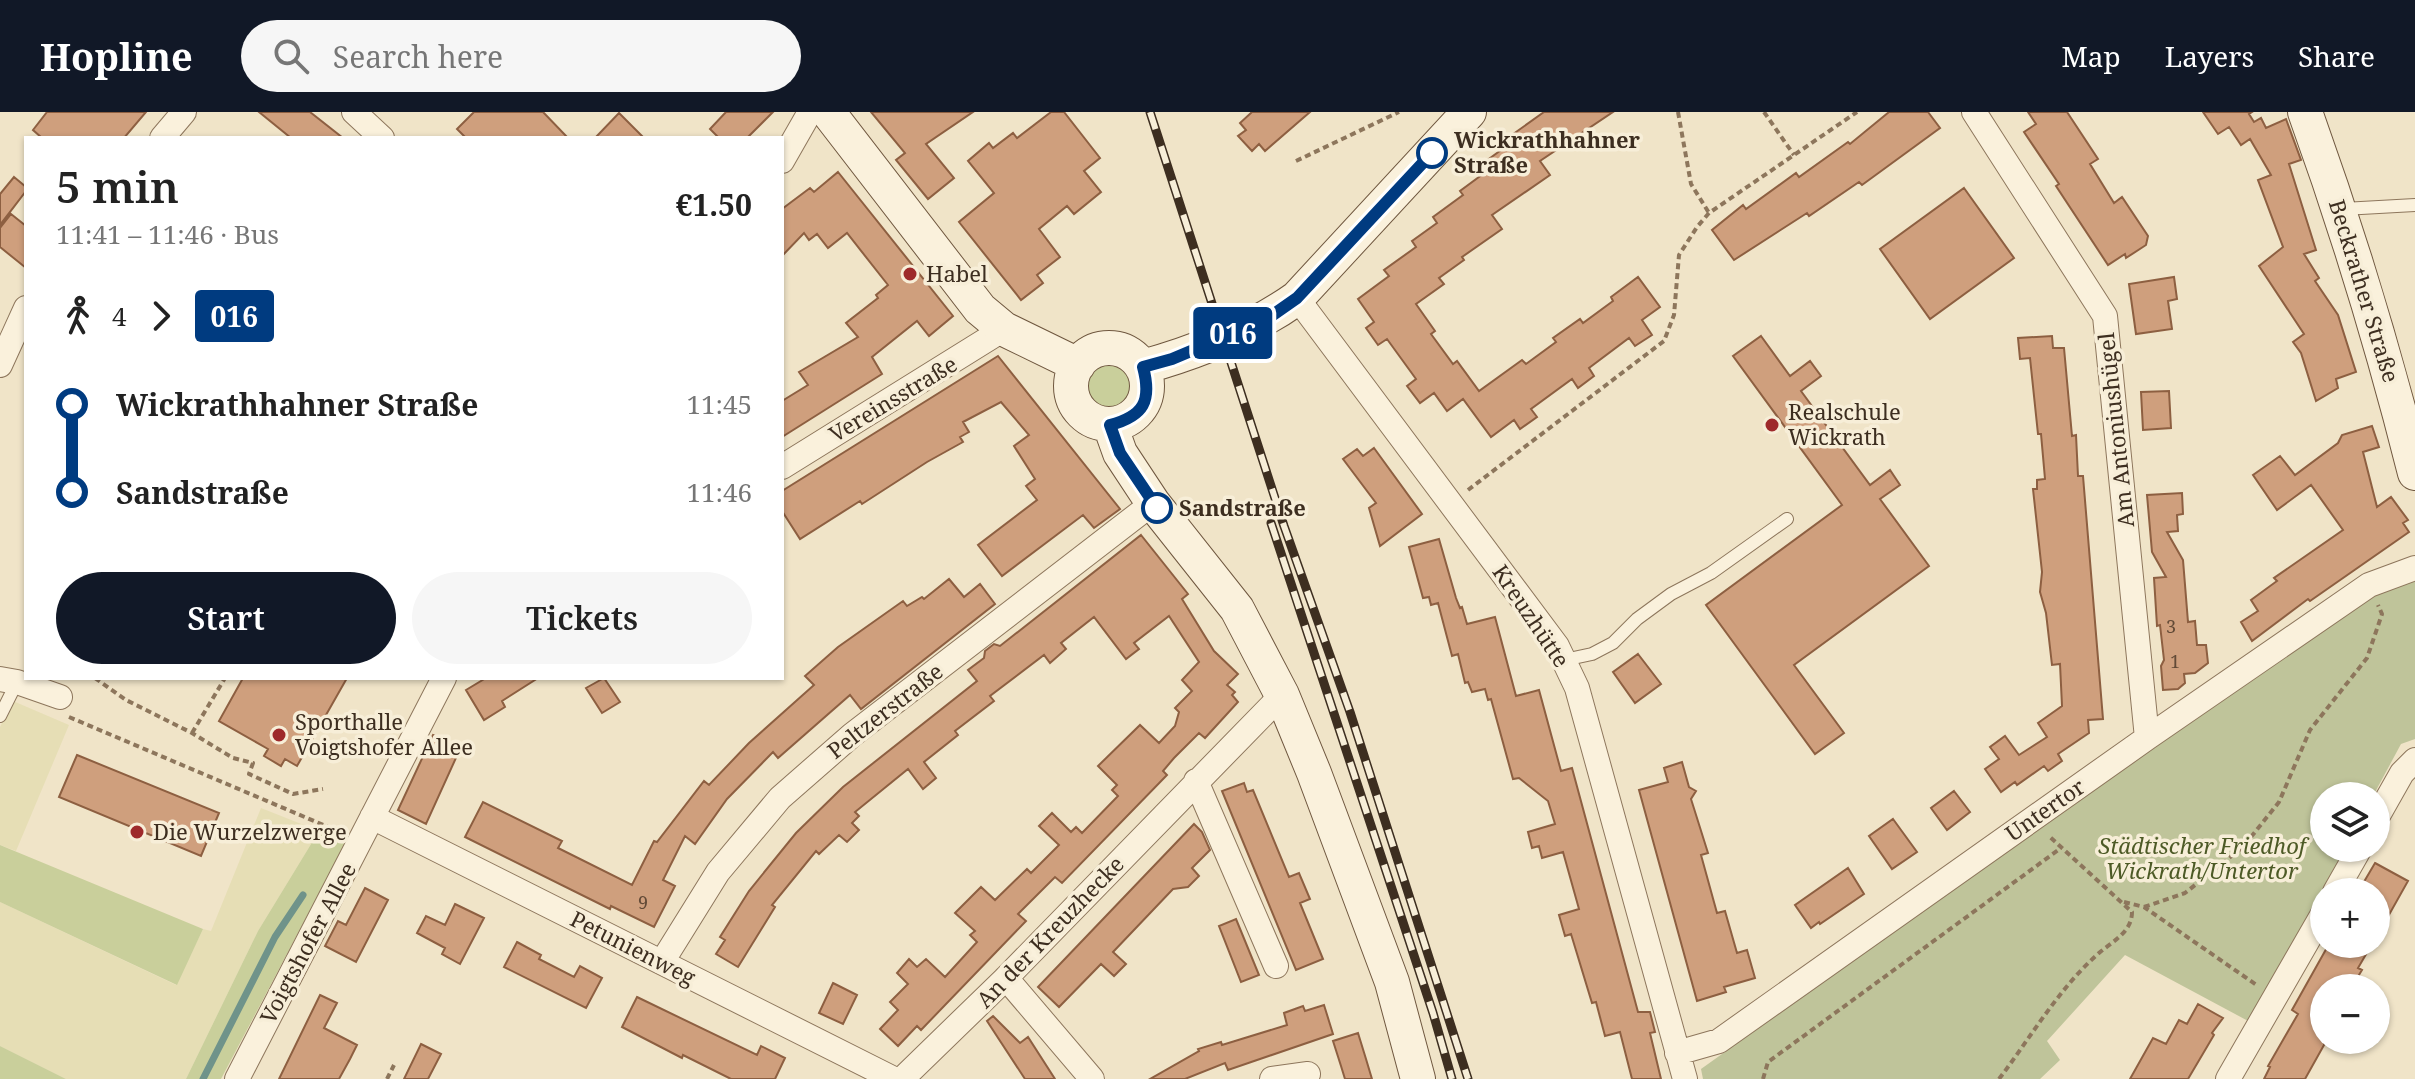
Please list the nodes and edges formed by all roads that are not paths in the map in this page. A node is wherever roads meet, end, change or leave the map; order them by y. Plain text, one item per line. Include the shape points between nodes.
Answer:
1 (184, 112) edge
2 (354, 112) edge
3 (810, 112) edge
4 (828, 112) edge
5 (1469, 112) edge
6 (1974, 112) edge
7 (2305, 112) edge
8 (164, 136) edge
9 (380, 136) edge
10 (784, 158) edge
11 (2415, 205) edge
12 (2340, 209) junction
13 (1297, 298) junction
14 (24, 312) edge
15 (1004, 329) junction
16 (0, 365) edge
17 (1078, 365) junction
18 (1143, 367) junction
19 (1110, 425) junction
20 (784, 466) edge
21 (2415, 473) edge
22 (1153, 503) junction
23 (1787, 519) dead end
24 (2415, 568) edge
25 (1564, 660) junction
26 (443, 680) edge
27 (9, 681) edge
28 (1282, 695) junction
29 (60, 697) road end
30 (0, 716) edge
31 (2147, 738) junction
32 (2415, 760) edge
33 (1196, 781) junction
34 (2390, 794) edge
35 (372, 817) junction
36 (2310, 937) edge
37 (662, 962) junction
38 (1276, 966) dead end
39 (1006, 978) junction
40 (1677, 1053) junction
41 (1308, 1074) dead end
42 (237, 1079) edge
43 (894, 1079) edge
44 (902, 1079) edge
45 (1092, 1079) edge
46 (1272, 1079) edge
47 (1418, 1079) edge
48 (1685, 1079) edge
49 (2228, 1079) edge

1 - 8 street
2 - 9 street
3 - 10 street
4 - 15 main road via 964,290
5 - 13 main road
6 - 31 street, Am Antoniushügel via 2105,316
7 - 12 main road, Beckrather Straße
11 - 12 lane
12 - 21 main road, Beckrather Straße
13 - 18 main road via 1267,319
13 - 25 street, Kreuzhütte
14 - 16 street
15 - 17 main road
15 - 20 street, Vereinsstraße
17 - 18 main road via 1103,348 1119,349
17 - 19 main road via 1071,392 1076,405 1084,416
18 - 19 main road via 1148,386 1143,405 1129,420
19 - 22 main road via 1120,453
22 - 28 main road via 1237,609
22 - 37 street, Peltzerstraße via 852,735 780,798 718,872
23 - 25 lane via 1711,573 1671,594 1613,643
24 - 31 street, Untertor via 2369,585
25 - 40 street, Kreuzhütte via 1577,688
26 - 35 street, Voigtshofer Allee
27 - 29 street
27 - 30 lane
28 - 33 street, An der Kreuzhecke
28 - 47 main road via 1392,982
31 - 40 street, Untertor via 1719,1041
32 - 34 street
33 - 38 street
33 - 39 street, An der Kreuzhecke
35 - 37 street, Petunienweg
35 - 42 street, Voigtshofer Allee
36 - 49 street
37 - 43 street, Petunienweg
39 - 44 street, An der Kreuzhecke
39 - 45 street
40 - 48 street, Kreuzhütte
41 - 46 street

